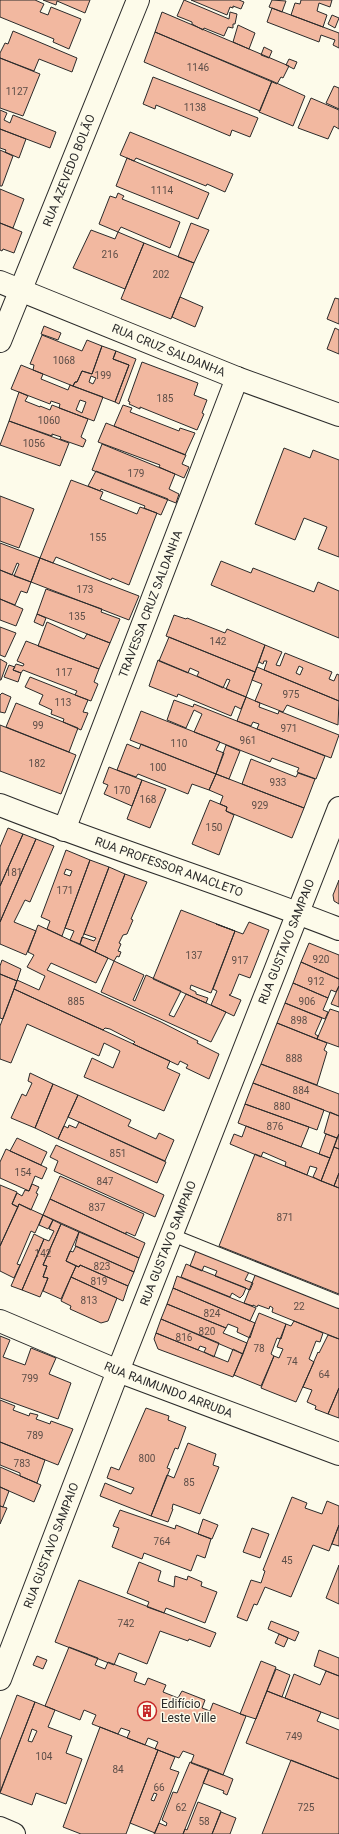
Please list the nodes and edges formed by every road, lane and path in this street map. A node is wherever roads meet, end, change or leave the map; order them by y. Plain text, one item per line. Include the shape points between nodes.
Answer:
1 (138, 0) edge
2 (10, 286) edge
3 (0, 341) edge
4 (237, 378) junction
5 (339, 414) edge
6 (0, 805) edge
7 (339, 808) edge
8 (64, 830) junction
9 (297, 912) junction
10 (339, 929) edge
11 (172, 1235) junction
12 (339, 1302) edge
13 (0, 1321) edge
14 (118, 1370) junction
15 (339, 1454) edge
16 (0, 1679) edge
17 (0, 1828) edge
18 (14, 1834) edge

1 - 2 street, RUA AZEVEDO BOLÃO
2 - 3 street, RUA AZEVEDO BOLÃO
2 - 4 street, RUA CRUZ SALDANHA
4 - 5 street, RUA CRUZ SALDANHA
4 - 8 street, TRAVESSA CRUZ SALDANHA
6 - 8 street, RUA PROFESSOR ANACLETO
7 - 9 street, RUA GUSTAVO SAMPAIO
8 - 9 street, RUA PROFESSOR ANACLETO
9 - 10 street, RUA PROFESSOR ANACLETO
9 - 11 street, RUA GUSTAVO SAMPAIO
11 - 12 lane
11 - 14 street, RUA GUSTAVO SAMPAIO
13 - 14 street, RUA RAIMUNDO ARRUDA
14 - 15 street, RUA RAIMUNDO ARRUDA
14 - 16 street, RUA GUSTAVO SAMPAIO
17 - 18 street

